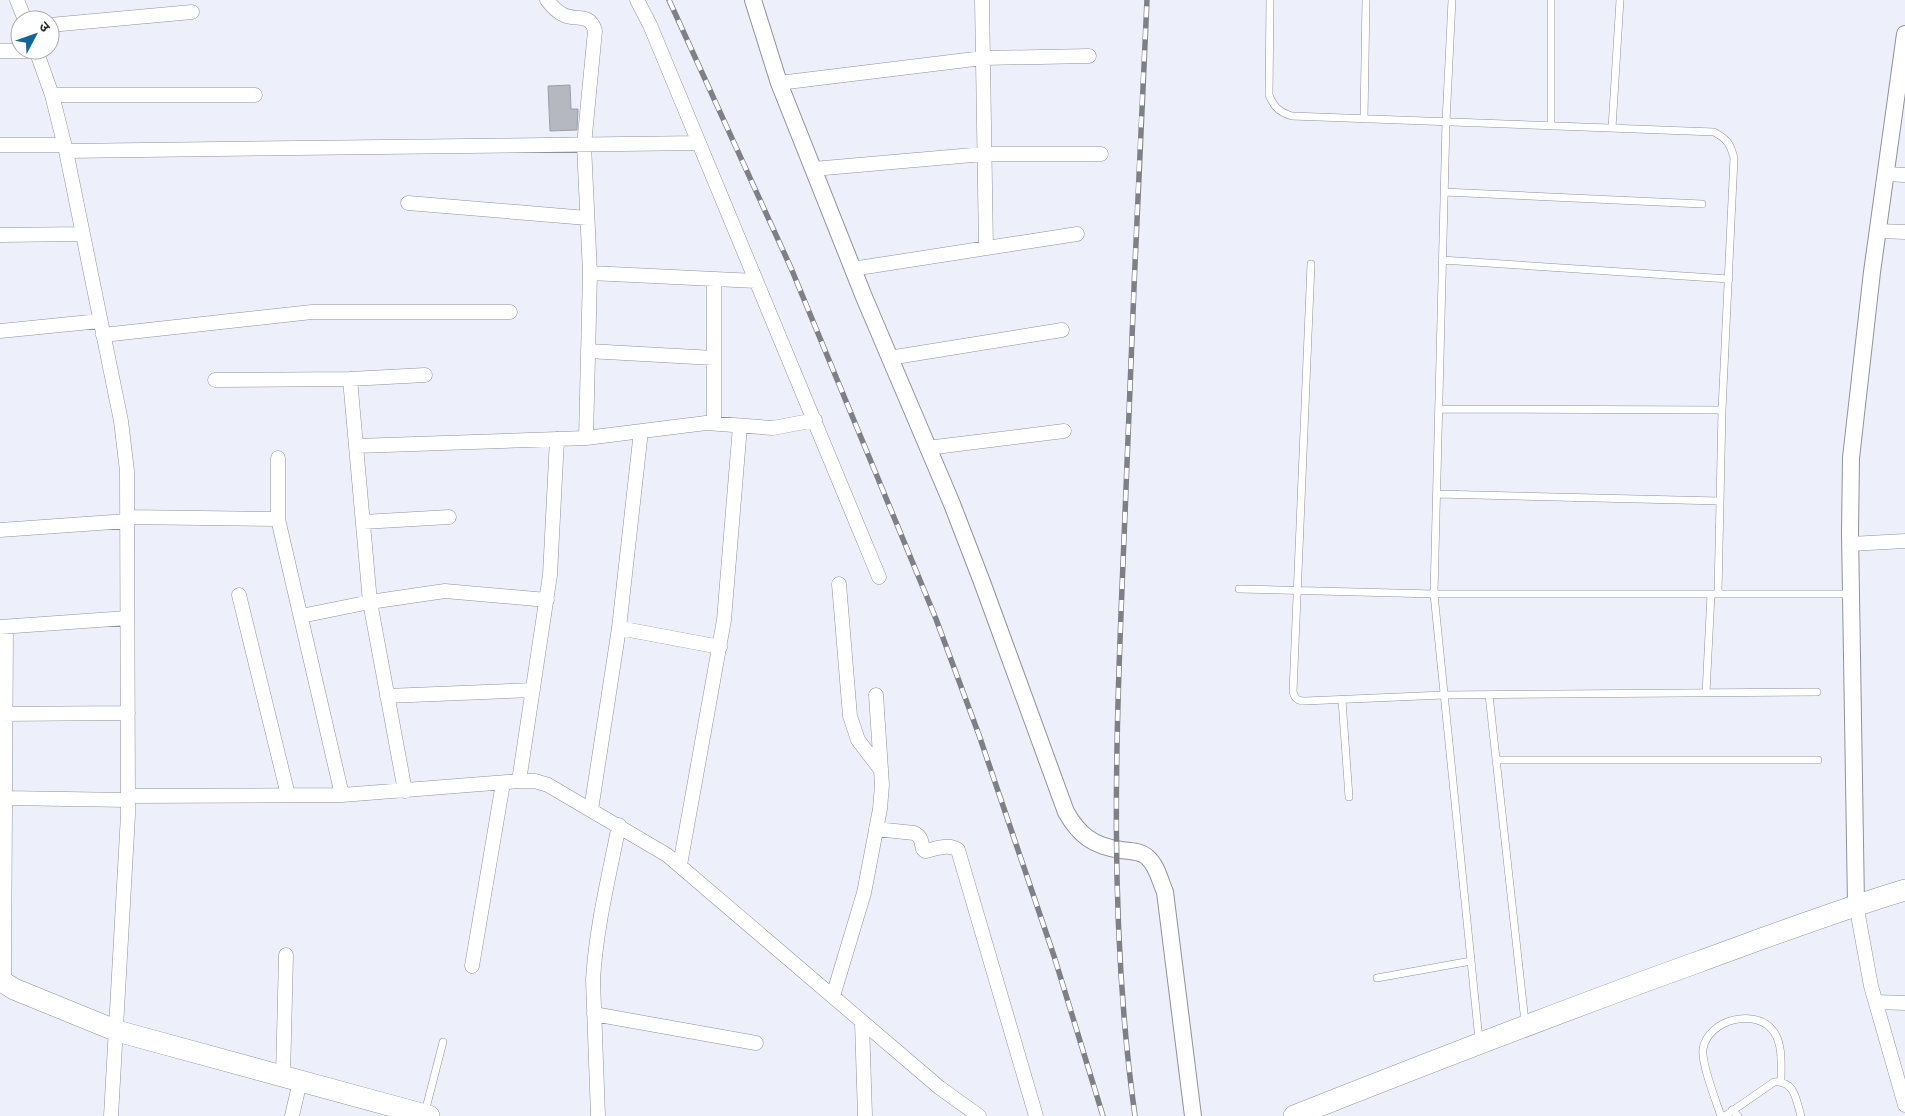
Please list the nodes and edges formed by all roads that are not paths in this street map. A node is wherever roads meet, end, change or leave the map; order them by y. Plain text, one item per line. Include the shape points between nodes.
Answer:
1 (547, 0) edge
2 (637, 0) edge
3 (753, 0) edge
4 (982, 0) edge
5 (1270, 0) edge
6 (1366, 0) edge
7 (1452, 0) edge
8 (1551, 0) edge
9 (1620, 0) edge
10 (192, 12) dead end
11 (60, 25) edge
12 (1905, 34) edge
13 (1089, 56) dead end
14 (983, 58) junction
15 (40, 60) edge
16 (779, 83) junction
17 (52, 95) junction
18 (255, 95) dead end
19 (1901, 96) edge
20 (1364, 119) junction
21 (1446, 122) junction
22 (1551, 126) junction
23 (1612, 128) junction
24 (699, 143) junction
25 (0, 145) edge
26 (584, 145) junction
27 (65, 148) junction
28 (984, 154) junction
29 (1101, 154) dead end
30 (813, 169) junction
31 (1885, 174) junction
32 (1905, 174) edge
33 (1444, 192) junction
34 (408, 203) dead end
35 (1702, 204) dead end
36 (587, 218) junction
37 (1878, 231) junction
38 (1905, 232) edge
39 (83, 234) junction
40 (1077, 234) dead end
41 (0, 235) edge
42 (986, 248) junction
43 (1442, 260) junction
44 (1311, 264) dead end
45 (852, 269) junction
46 (590, 273) junction
47 (1729, 279) junction
48 (714, 280) junction
49 (756, 281) junction
50 (510, 312) dead end
51 (102, 328) junction
52 (1062, 330) dead end
53 (0, 331) edge
54 (588, 351) junction
55 (714, 358) junction
56 (889, 358) junction
57 (425, 376) dead end
58 (350, 379) junction
59 (215, 380) dead end
60 (1439, 409) junction
61 (1722, 410) junction
62 (815, 420) junction
63 (714, 423) junction
64 (740, 426) junction
65 (641, 431) junction
66 (1064, 431) dead end
67 (586, 438) junction
68 (557, 439) junction
69 (356, 446) junction
70 (927, 448) junction
71 (278, 458) dead end
72 (1437, 494) junction
73 (1720, 501) junction
74 (449, 517) dead end
75 (127, 519) junction
76 (278, 519) junction
77 (363, 522) junction
78 (0, 530) edge
79 (1905, 541) edge
80 (1850, 544) junction
81 (879, 577) dead end
82 (839, 584) dead end
83 (1239, 589) dead end
84 (1298, 590) junction
85 (1434, 594) junction
86 (1714, 594) junction
87 (1850, 594) junction
88 (239, 595) dead end
89 (547, 600) junction
90 (370, 602) junction
91 (301, 616) junction
92 (127, 618) junction
93 (3, 627) edge
94 (619, 628) junction
95 (720, 647) junction
96 (533, 690) junction
97 (1817, 692) dead end
98 (1706, 693) junction
99 (876, 695) dead end
100 (1444, 695) junction
101 (1490, 695) junction
102 (387, 696) junction
103 (1342, 700) junction
104 (128, 713) junction
105 (3, 714) edge
106 (1497, 760) junction
107 (1818, 760) dead end
108 (881, 770) junction
109 (519, 781) junction
110 (502, 783) junction
111 (405, 791) junction
112 (288, 795) junction
113 (342, 795) junction
114 (1349, 797) dead end
115 (5, 798) junction
116 (128, 798) junction
117 (591, 810) junction
118 (619, 825) junction
119 (876, 829) junction
120 (680, 865) junction
121 (1905, 890) edge
122 (1856, 904) junction
123 (286, 955) dead end
124 (1471, 961) junction
125 (472, 966) dead end
126 (1377, 978) dead end
127 (2, 981) edge
128 (833, 996) junction
129 (1876, 1002) junction
130 (1905, 1003) edge
131 (594, 1014) junction
132 (862, 1022) junction
133 (1526, 1026) junction
134 (117, 1031) junction
135 (443, 1042) dead end
136 (756, 1043) dead end
137 (1479, 1043) junction
138 (292, 1079) junction
139 (1781, 1082) junction
140 (1905, 1104) edge
141 (1732, 1110) junction
142 (427, 1115) edge
143 (111, 1116) edge
144 (292, 1116) edge
145 (598, 1116) edge
146 (865, 1116) edge
147 (979, 1116) edge
148 (1036, 1116) edge
149 (1193, 1116) edge
150 (1294, 1116) edge
151 (1723, 1116) edge
152 (1738, 1116) edge
153 (1801, 1116) edge

1 - 26 street via 562,15 584,18 593,25
2 - 24 street
3 - 16 street
4 - 14 street
5 - 20 lane via 1269,94 1273,106 1292,116
6 - 20 lane
7 - 21 lane
8 - 22 lane
9 - 23 lane
10 - 11 street
12 - 19 street
13 - 14 street
14 - 16 street
14 - 28 street
15 - 17 street
16 - 30 street
17 - 18 street
17 - 27 street
19 - 31 street
20 - 21 lane
21 - 22 lane
21 - 33 lane
22 - 23 lane
23 - 47 lane via 1714,132 1725,138 1734,158
24 - 26 street
24 - 49 street
25 - 27 street
26 - 27 street
26 - 36 street
27 - 39 street
28 - 29 street
28 - 30 street
28 - 42 street
30 - 45 street
31 - 32 street
31 - 37 street
33 - 35 lane
33 - 43 lane
34 - 36 street
36 - 46 street
37 - 38 street
37 - 80 street via 1851,458
39 - 41 street
39 - 51 street
40 - 42 street
42 - 45 street
43 - 47 lane
43 - 60 lane
44 - 84 lane
45 - 56 street
46 - 48 street
46 - 54 street
47 - 61 lane
48 - 49 street
48 - 55 street
49 - 62 street
50 - 51 street via 312,312
51 - 53 street
51 - 75 street via 123,437
52 - 56 street
54 - 55 street
54 - 67 street
55 - 63 street
56 - 70 street
57 - 58 street
58 - 59 street
58 - 69 street
60 - 61 lane
60 - 72 lane
61 - 73 lane
62 - 64 street via 784,428
62 - 81 street
63 - 64 street
63 - 65 street
64 - 95 street
65 - 67 street
65 - 94 street
66 - 70 street
67 - 68 street
68 - 69 street
68 - 89 street
69 - 77 street
70 - 149 street via 982,582 1073,825 1087,839 1147,857 1158,876 1167,902
71 - 76 street
72 - 73 lane
72 - 85 lane
73 - 86 lane
74 - 77 street
75 - 76 street
75 - 78 street
75 - 92 street
76 - 91 street
77 - 90 street
79 - 80 street
80 - 87 street
82 - 108 street via 850,716 858,740
83 - 84 lane
84 - 85 lane
84 - 103 lane via 1295,698 1300,701
85 - 86 lane
85 - 100 lane
86 - 87 lane
86 - 98 lane
87 - 122 street
88 - 112 street
89 - 90 street via 445,591
89 - 96 street
90 - 91 street
90 - 102 street
91 - 113 street
92 - 93 street
92 - 104 street
93 - 105 street
94 - 95 street
94 - 117 street
95 - 120 street
96 - 102 street
96 - 109 street
97 - 98 lane
98 - 101 lane
99 - 108 street
100 - 101 lane
100 - 103 lane
100 - 124 lane
101 - 106 lane
102 - 111 street
103 - 114 lane
104 - 105 street
104 - 116 street
105 - 115 street
106 - 107 lane
106 - 133 lane
108 - 119 street
109 - 110 street
109 - 117 street via 548,785
110 - 111 street
110 - 125 street
111 - 113 street
112 - 113 street
112 - 116 street
115 - 116 street
115 - 127 street
116 - 134 street
117 - 118 street
118 - 120 street
118 - 131 street via 596,941
119 - 128 street via 864,893
119 - 148 street via 914,833 921,838 925,851 949,846 958,850
120 - 128 street
121 - 122 main road
122 - 129 street
122 - 133 main road
123 - 138 street
124 - 126 lane
124 - 137 lane
127 - 134 main road via 14,989
128 - 132 street
129 - 130 street
129 - 140 street
131 - 136 street
131 - 145 street
132 - 146 street
132 - 147 street via 940,1088
133 - 137 main road
134 - 138 main road
134 - 143 street
135 - 142 lane
137 - 150 main road
138 - 142 main road
138 - 144 street
139 - 141 lane via 1774,1082
139 - 151 lane via 1780,1047 1774,1032 1756,1020 1742,1018 1724,1023 1709,1035 1703,1049 1704,1063
139 - 153 lane via 1794,1092
141 - 151 lane
141 - 152 lane

